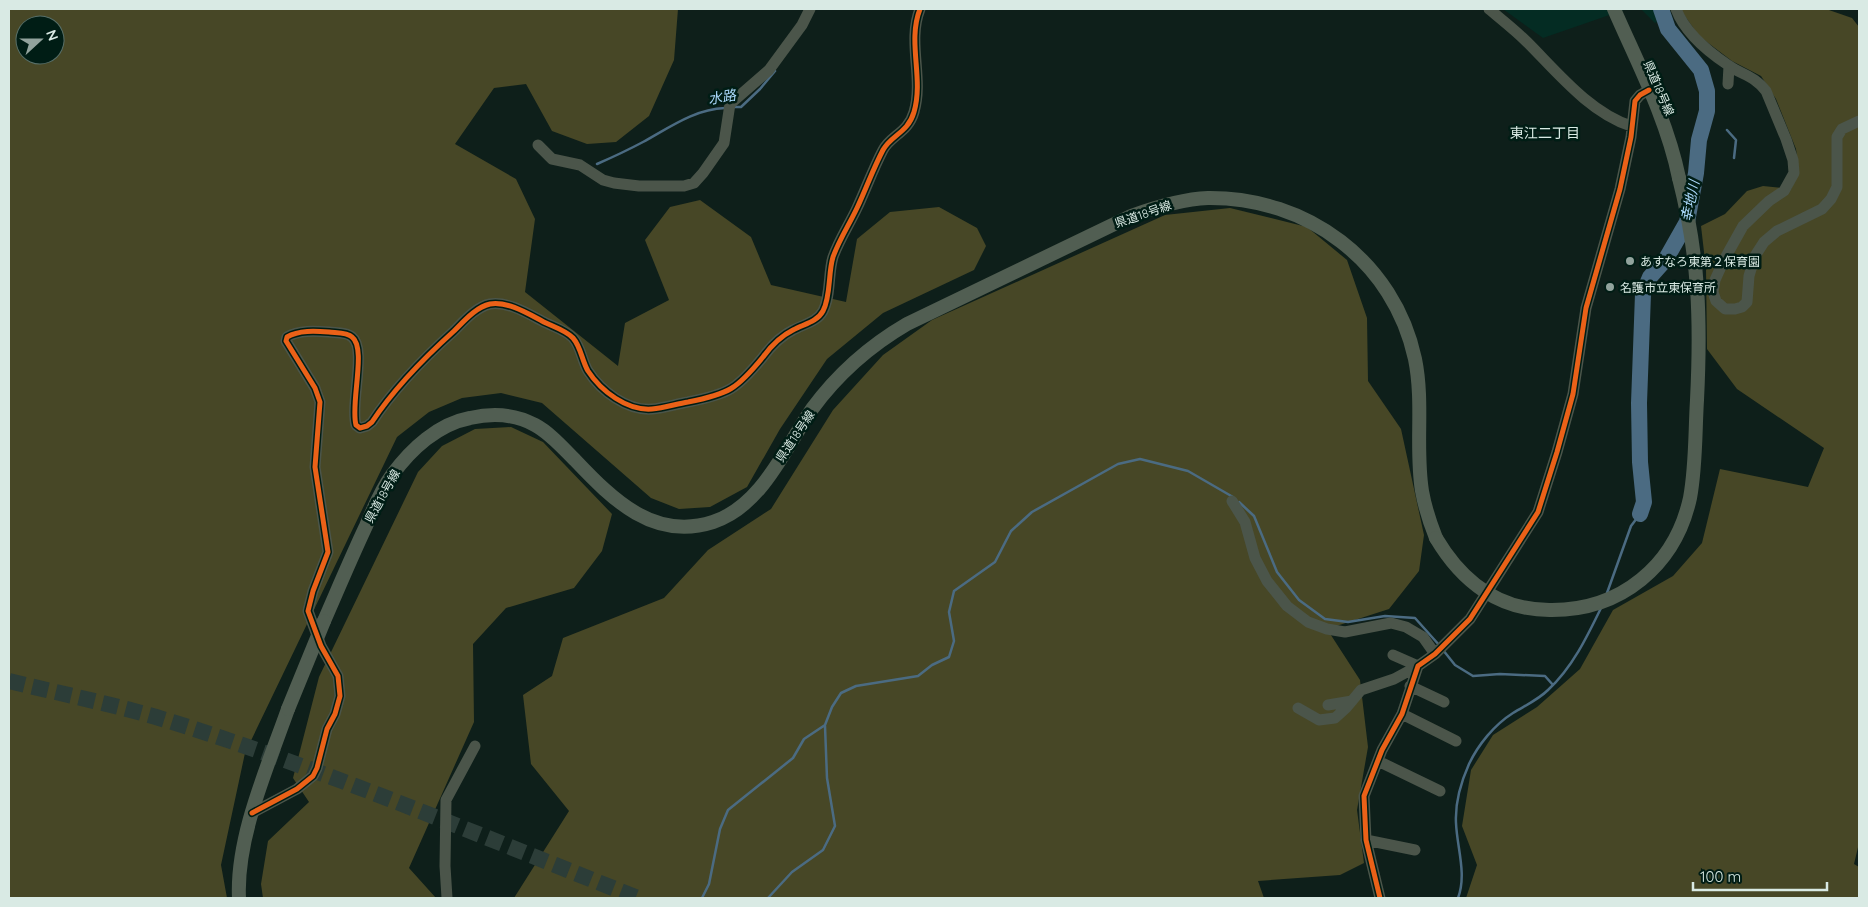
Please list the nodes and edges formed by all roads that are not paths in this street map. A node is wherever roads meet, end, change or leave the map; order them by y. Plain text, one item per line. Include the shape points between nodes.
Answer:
1 (810, 9) edge
2 (920, 9) edge
3 (1489, 9) edge
4 (1614, 9) edge
5 (1676, 9) edge
6 (1729, 66) junction
7 (1728, 84) dead end
8 (1649, 90) junction
9 (1859, 121) edge
10 (1631, 126) junction
11 (538, 146) dead end
12 (1232, 501) dead end
13 (1439, 650) junction
14 (1393, 655) dead end
15 (1418, 666) junction
16 (1410, 686) junction
17 (1352, 701) junction
18 (1444, 702) dead end
19 (1328, 705) dead end
20 (1298, 708) dead end
21 (1402, 714) junction
22 (1456, 741) dead end
23 (475, 746) dead end
24 (1378, 761) junction
25 (1440, 791) dead end
26 (252, 813) junction
27 (1366, 840) junction
28 (1415, 850) dead end
29 (238, 898) edge
30 (447, 898) edge
31 (1380, 898) edge

1 - 11 street via 769,70 730,104 724,143 694,183 684,186 614,183 580,165 552,159
2 - 26 street via 915,28 917,75 914,112 903,131 885,145 856,211 843,232 833,257 824,310 775,343 751,372 728,391 652,409 640,408 612,396 596,382 570,336 525,312 494,304 481,307 442,341 406,378 372,422 360,428 356,425 354,412 359,371 354,338 322,332 301,332 287,337 286,341 320,402 315,467 328,552 308,611 321,646 338,676 340,696 313,776 297,789
3 - 10 street via 1592,105 1617,122
4 - 8 main road, 県道18号線
5 - 6 street via 1685,28
6 - 7 street
6 - 9 street via 1759,82 1766,91 1786,139 1794,173 1784,191 1743,226 1724,260 1713,292 1716,301 1725,309 1736,309 1747,302 1749,276 1755,256 1764,242 1777,230 1822,209 1831,199 1837,187 1837,137 1842,129
8 - 10 street via 1635,101
8 - 26 main road, 県道18号線, bridge via 1670,144 1687,207 1696,268 1699,354 1692,488 1682,521 1667,552 1639,583 1614,598 1566,610 1515,605 1479,588 1459,570 1436,538 1426,510 1413,354 1396,305 1382,284 1336,238 1307,219 1269,205 1220,198 1195,199 1121,220 907,324 883,339 858,359 813,408 749,499 715,521 698,526 651,522 628,509 536,425 520,419 478,416 444,427 416,448 391,476 372,513 288,708
10 - 13 street via 1620,189 1586,308 1573,394 1546,491 1538,512 1470,620
12 - 13 street via 1245,522 1255,558 1267,581 1287,606 1308,622 1345,632 1391,623 1406,627
13 - 15 street
14 - 15 street
15 - 16 street
15 - 17 street via 1394,679 1361,690
16 - 18 street
16 - 21 street
17 - 19 street
17 - 20 street via 1334,718 1319,720
21 - 22 street
21 - 24 street
23 - 30 street via 446,800
24 - 25 street
24 - 27 street via 1364,796
26 - 29 main road, 県道18号線 via 239,869
27 - 28 street
27 - 31 street

